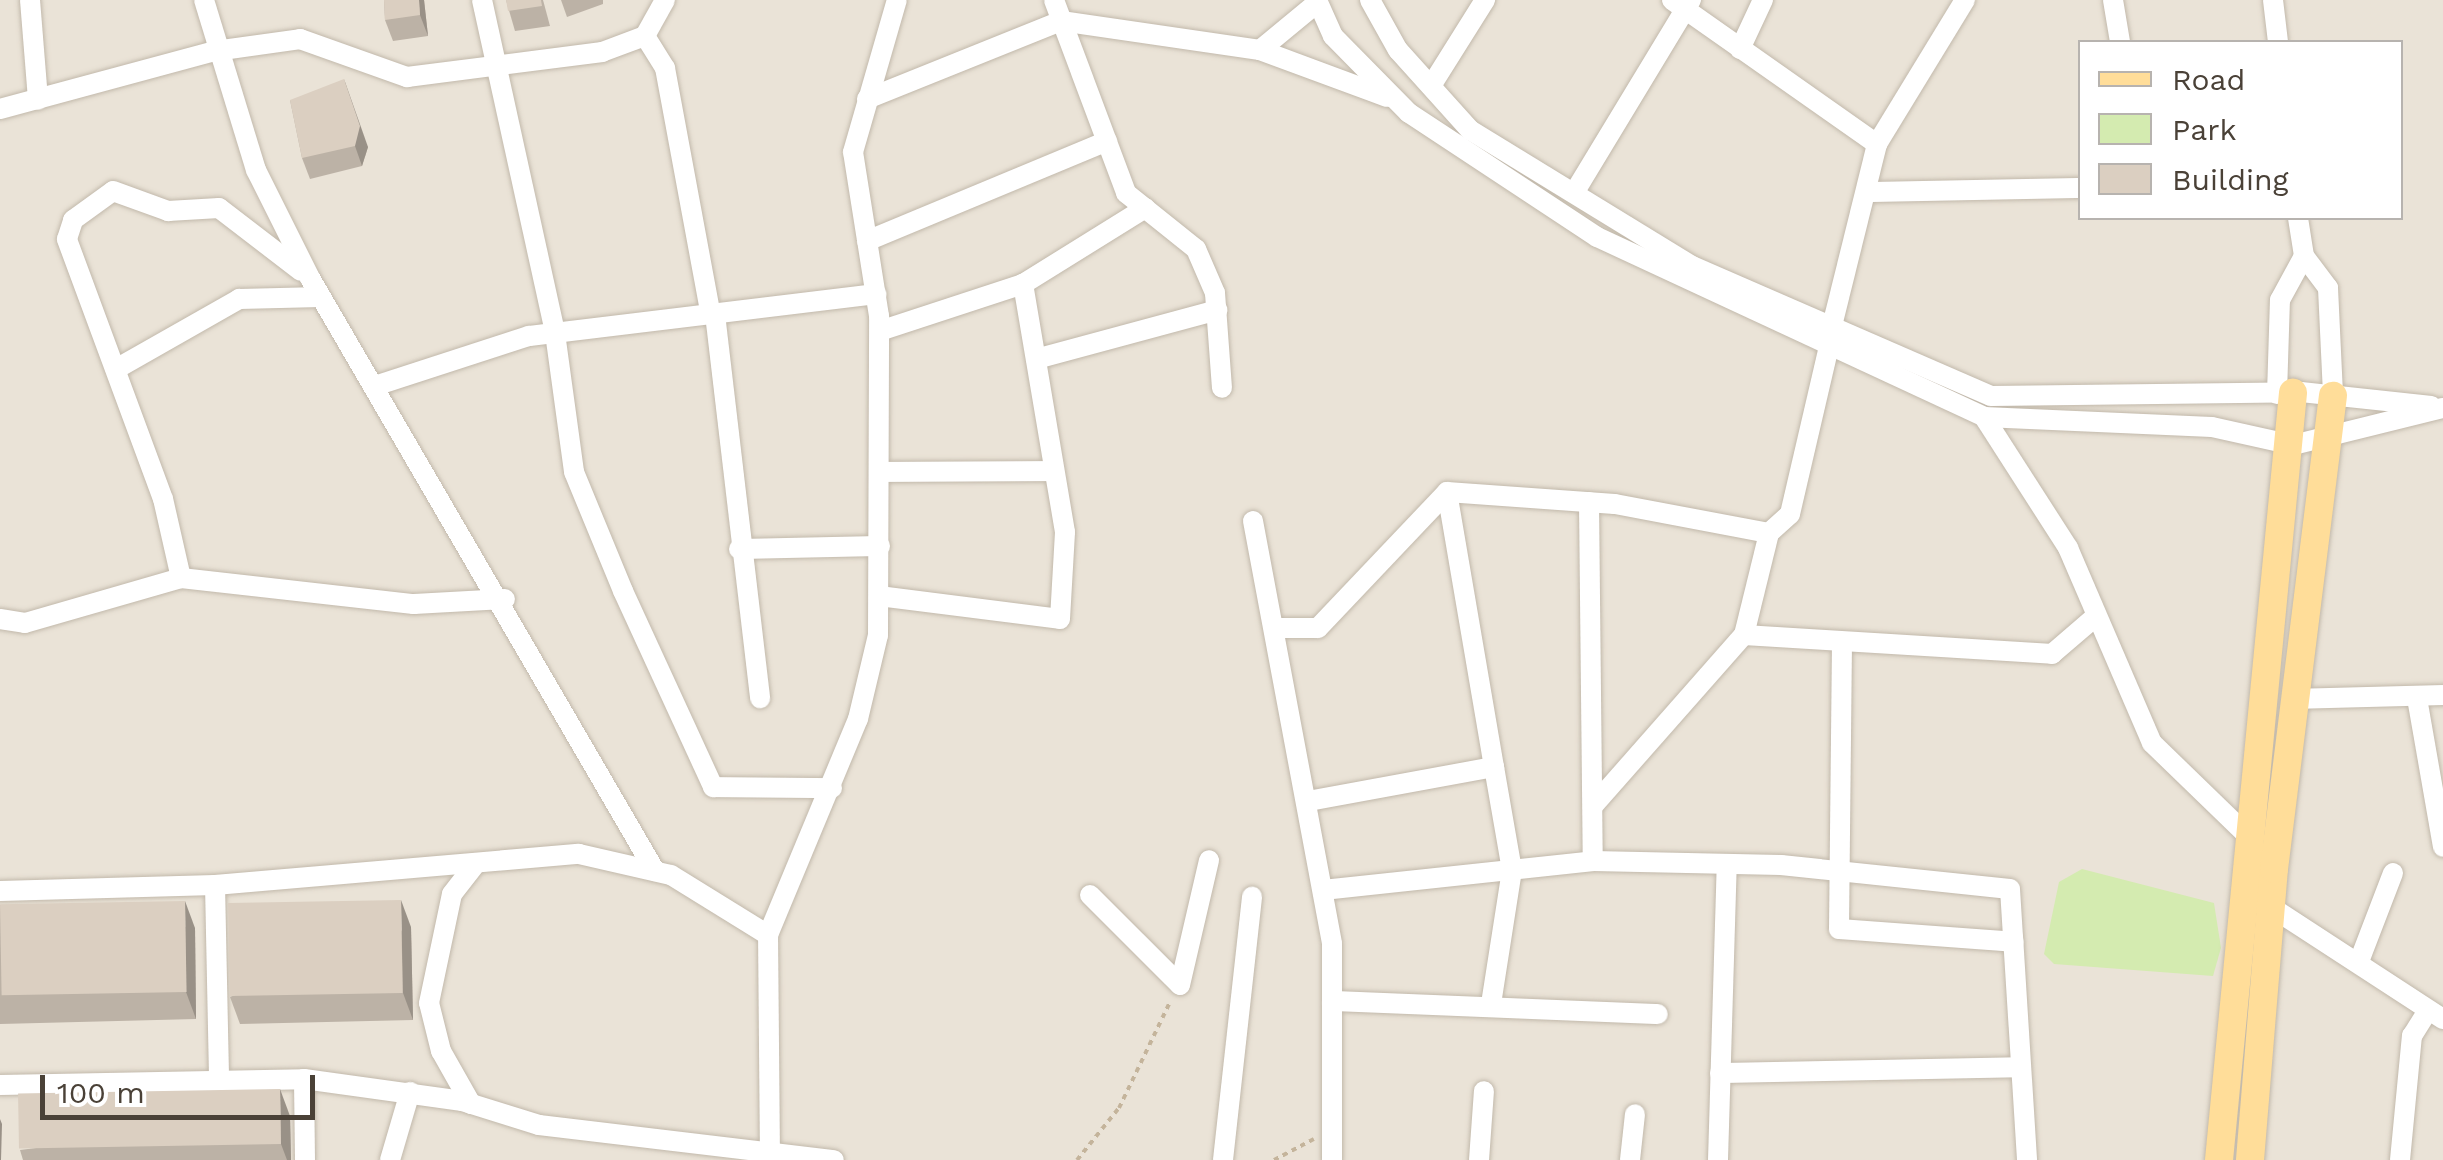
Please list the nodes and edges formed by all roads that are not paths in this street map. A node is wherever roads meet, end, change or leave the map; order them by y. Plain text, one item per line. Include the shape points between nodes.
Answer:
1 (30, 0) edge
2 (204, 0) edge
3 (482, 0) edge
4 (665, 0) edge
5 (896, 0) edge
6 (1054, 0) edge
7 (1370, 0) edge
8 (1485, 0) edge
9 (1763, 0) edge
10 (1965, 0) edge
11 (2113, 0) edge
12 (2273, 0) edge
13 (1317, 1) edge
14 (1683, 3) edge
15 (1061, 21) junction
16 (645, 36) junction
17 (2120, 40) edge
18 (2278, 40) edge
19 (1740, 49) junction
20 (1260, 50) junction
21 (215, 51) junction
22 (498, 63) junction
23 (1432, 86) junction
24 (38, 100) junction
25 (867, 100) junction
26 (1393, 100) junction
27 (0, 109) edge
28 (1107, 141) junction
29 (1877, 144) junction
30 (2078, 188) edge
31 (1869, 192) junction
32 (1574, 193) junction
33 (1145, 208) junction
34 (2298, 220) edge
35 (867, 241) junction
36 (2304, 256) junction
37 (310, 278) junction
38 (1024, 284) junction
39 (876, 294) junction
40 (321, 297) junction
41 (1216, 310) junction
42 (713, 315) junction
43 (1833, 322) junction
44 (880, 332) junction
45 (555, 333) junction
46 (1828, 350) junction
47 (1036, 359) junction
48 (116, 369) junction
49 (375, 386) junction
50 (1222, 388) dead end
51 (2285, 393) junction
52 (2333, 396) junction
53 (1984, 417) junction
54 (2334, 436) junction
55 (2293, 445) junction
56 (1054, 471) junction
57 (882, 472) junction
58 (1446, 492) junction
59 (1590, 502) junction
60 (1253, 520) dead end
61 (1769, 533) junction
62 (880, 546) junction
63 (739, 550) junction
64 (181, 578) junction
65 (879, 596) junction
66 (504, 600) junction
67 (2094, 618) junction
68 (0, 619) edge
69 (1277, 628) junction
70 (1744, 635) junction
71 (1842, 642) junction
72 (2443, 696) edge
73 (760, 698) dead end
74 (2417, 698) junction
75 (2292, 700) junction
76 (1494, 767) junction
77 (832, 788) junction
78 (1308, 802) junction
79 (1593, 806) junction
80 (2252, 840) junction
81 (2443, 846) edge
82 (1210, 860) dead end
83 (1593, 860) junction
84 (476, 863) junction
85 (1728, 865) junction
86 (1512, 870) junction
87 (655, 871) junction
88 (1838, 871) junction
89 (2393, 873) dead end
90 (215, 884) junction
91 (1323, 890) junction
92 (0, 891) edge
93 (1090, 895) dead end
94 (1252, 897) dead end
95 (2270, 906) junction
96 (768, 935) junction
97 (2014, 942) junction
98 (2360, 959) junction
99 (1332, 1001) junction
100 (1492, 1004) junction
101 (1658, 1014) dead end
102 (2434, 1016) edge
103 (2022, 1067) junction
104 (1720, 1073) junction
105 (304, 1079) junction
106 (219, 1080) junction
107 (0, 1085) edge
108 (410, 1092) junction
109 (1484, 1092) dead end
110 (471, 1104) junction
111 (1635, 1114) dead end
112 (770, 1155) edge
113 (305, 1160) edge
114 (390, 1160) edge
115 (834, 1160) edge
116 (1223, 1160) edge
117 (1332, 1160) edge
118 (1479, 1160) edge
119 (1630, 1160) edge
120 (1718, 1160) edge
121 (2027, 1160) edge
122 (2219, 1160) edge
123 (2250, 1160) edge
124 (2400, 1160) edge

1 - 24 street
2 - 21 street
3 - 22 street
4 - 16 street
5 - 25 street
6 - 15 street
7 - 23 street
8 - 23 street
9 - 19 street
10 - 29 street
11 - 17 street
12 - 18 street
13 - 20 street
13 - 26 street via 1332,36
14 - 19 street
14 - 32 street
15 - 20 street
15 - 25 street
15 - 28 street
16 - 22 street via 602,52
16 - 42 street via 665,68
19 - 29 street
20 - 26 street
21 - 22 street via 300,39 407,76
21 - 24 street
21 - 37 street via 256,170
22 - 45 street
23 - 32 street via 1470,130
24 - 27 street
25 - 35 street via 853,152
26 - 46 street via 1597,237
28 - 33 street via 1126,192
28 - 35 street
29 - 31 street
30 - 31 street
31 - 43 street
32 - 43 street via 1692,266
33 - 38 street
33 - 41 street via 1196,248
34 - 36 street
35 - 39 street
36 - 51 street via 2280,300
36 - 52 street via 2328,288
37 - 40 street
37 - 48 street via 219,208 168,211 113,191 73,220 68,239
38 - 44 street
38 - 47 street
39 - 42 street
39 - 44 street
40 - 48 street via 239,299
40 - 49 street
41 - 47 street
41 - 50 street
42 - 45 street
42 - 63 street
43 - 51 street via 1991,396
44 - 57 street
45 - 49 street via 492,344
45 - 77 street via 574,472 714,787
46 - 53 street
46 - 61 street via 1790,514
47 - 56 street
48 - 64 street
49 - 66 street
51 - 52 street
51 - 55 main road
52 - 54 main road
52 - 54 street via 2443,408
53 - 55 street via 2212,427
53 - 67 street via 2068,548
54 - 55 street
54 - 75 main road
55 - 80 main road
56 - 57 street
56 - 65 street via 1064,532 1060,619
57 - 62 street
58 - 59 street
58 - 69 street via 1318,628
58 - 76 street
59 - 61 street
59 - 79 street
60 - 69 street
61 - 70 street
62 - 63 street
62 - 65 street
63 - 73 street
64 - 66 street via 388,602
64 - 68 street via 25,623
65 - 77 street via 858,719
66 - 87 street
67 - 71 street via 2052,654
67 - 80 street via 2152,743
69 - 78 street
70 - 71 street
70 - 79 street
71 - 88 street
72 - 74 street
74 - 75 street
74 - 81 street
75 - 95 main road
76 - 78 street
76 - 86 street
77 - 96 street
78 - 91 street
79 - 83 street
80 - 122 main road
82 - 93 street via 1180,984
83 - 85 street
83 - 86 street
84 - 87 street via 579,854
84 - 90 street
84 - 110 street via 452,894 429,1003 441,1051
85 - 88 street
85 - 104 street
86 - 91 street
86 - 100 street
87 - 96 street
88 - 97 street via 2010,889
88 - 97 street via 1839,929
89 - 98 street
90 - 92 street
90 - 106 street
91 - 99 street
94 - 116 street
95 - 98 street
95 - 123 main road
96 - 112 street
97 - 103 street
98 - 102 street
99 - 100 street
99 - 117 street
100 - 101 street
102 - 124 street via 2412,1036
103 - 104 street
103 - 121 street
104 - 120 street
105 - 106 street
105 - 108 street
105 - 113 street
106 - 107 street
108 - 110 street
108 - 114 street
109 - 118 street
110 - 112 street via 539,1125
111 - 119 street
112 - 115 street

